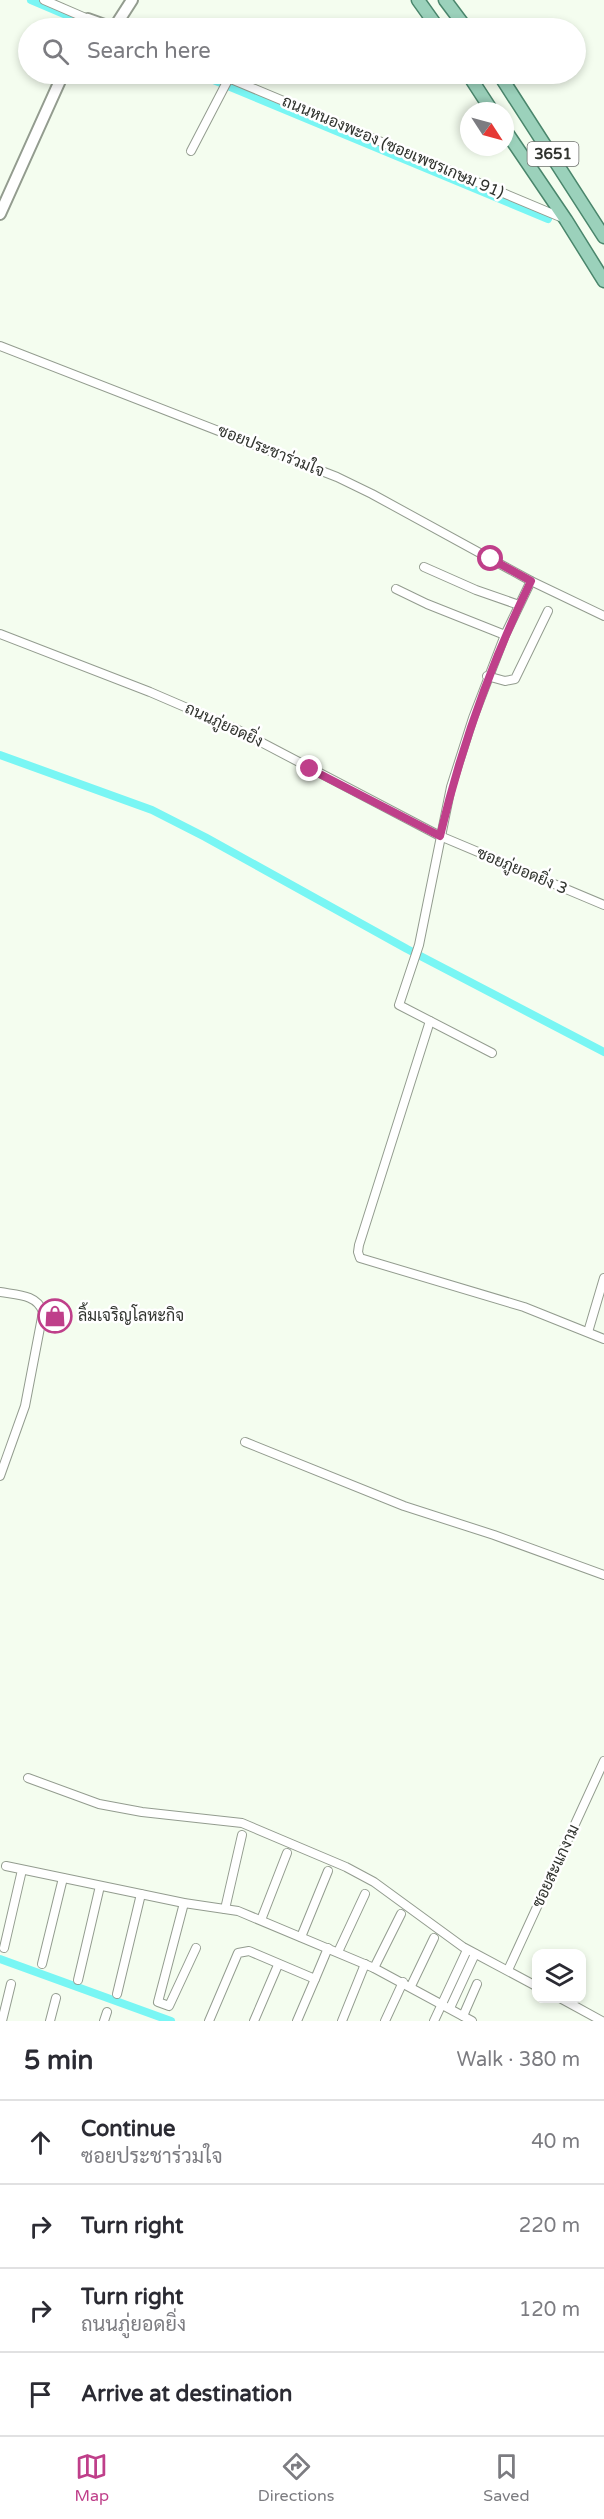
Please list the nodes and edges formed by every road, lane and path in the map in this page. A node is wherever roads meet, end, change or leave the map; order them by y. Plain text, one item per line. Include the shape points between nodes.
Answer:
1 (44, 0) edge
2 (132, 0) edge
3 (418, 0) edge
4 (445, 0) edge
5 (76, 18) edge
6 (120, 18) edge
7 (431, 18) edge
8 (458, 18) edge
9 (58, 84) edge
10 (226, 84) edge
11 (243, 84) edge
12 (474, 84) edge
13 (506, 84) edge
14 (486, 102) edge
15 (514, 143) edge
16 (191, 151) dead end
17 (0, 214) edge
18 (566, 220) junction
19 (603, 234) edge
20 (604, 281) edge
21 (0, 346) edge
22 (424, 567) dead end
23 (531, 581) junction
24 (396, 589) dead end
25 (519, 605) junction
26 (548, 611) dead end
27 (604, 616) edge
28 (0, 634) edge
29 (505, 635) junction
30 (488, 676) junction
31 (440, 836) junction
32 (604, 905) edge
33 (430, 1021) junction
34 (492, 1053) dead end
35 (604, 1278) edge
36 (0, 1292) edge
37 (588, 1332) junction
38 (604, 1339) edge
39 (245, 1442) dead end
40 (0, 1476) edge
41 (604, 1575) edge
42 (604, 1761) edge
43 (28, 1778) dead end
44 (242, 1835) dead end
45 (287, 1853) dead end
46 (6, 1866) dead end
47 (22, 1870) junction
48 (328, 1871) dead end
49 (63, 1878) junction
50 (100, 1886) junction
51 (141, 1894) junction
52 (365, 1894) dead end
53 (184, 1903) junction
54 (225, 1909) junction
55 (401, 1914) dead end
56 (261, 1920) junction
57 (301, 1937) junction
58 (434, 1938) dead end
59 (4, 1948) dead end
60 (196, 1948) dead end
61 (328, 1948) junction
62 (338, 1952) junction
63 (471, 1952) junction
64 (42, 1964) dead end
65 (365, 1964) junction
66 (278, 1965) junction
67 (374, 1968) junction
68 (508, 1970) junction
69 (315, 1978) junction
70 (78, 1980) dead end
71 (532, 1983) edge
72 (11, 1984) dead end
73 (407, 1984) junction
74 (477, 1984) dead end
75 (117, 1994) dead end
76 (56, 1998) dead end
77 (442, 2003) junction
78 (569, 2003) edge
79 (450, 2008) junction
80 (107, 2012) dead end
81 (463, 2016) junction
82 (2, 2021) edge
83 (50, 2021) edge
84 (104, 2021) edge
85 (209, 2021) edge
86 (254, 2021) edge
87 (297, 2021) edge
88 (342, 2021) edge
89 (385, 2021) edge
90 (434, 2021) edge
91 (472, 2021) edge
92 (602, 2021) edge

1 - 5 street
2 - 6 main road
3 - 7 main road
4 - 8 main road
9 - 17 main road
10 - 16 street
11 - 18 street, ถนนหนองพะอง (ซอยเพชรเกษม 91)
12 - 14 main road
13 - 19 main road, 3651
15 - 18 main road, 3651
18 - 20 main road, 3651
21 - 23 street, ซอยประชาร่วมใจ via 337,477
22 - 25 street
23 - 25 street
23 - 27 street, ซอยประชาร่วมใจ
24 - 29 street
25 - 29 street
26 - 30 street via 515,679 505,681
28 - 31 street, ถนนภู่ยอดยิ่ง via 236,729
29 - 30 street
30 - 31 street via 451,787
31 - 32 street, ซอยภู่ยอดยิ่ง 3
31 - 33 street via 419,945 399,1005
33 - 34 street
33 - 37 street via 359,1245 360,1257 524,1307
35 - 37 street
36 - 40 street via 35,1300 43,1312 25,1406
37 - 38 street
39 - 41 street via 404,1506
42 - 68 street, ซอยสะแกงาม
43 - 63 street via 99,1804 242,1823 374,1882
44 - 54 street
45 - 56 street
46 - 47 street
47 - 49 street
47 - 59 street
48 - 57 street
49 - 50 street
49 - 64 street
50 - 51 street
50 - 70 street
51 - 53 street
51 - 75 street
52 - 62 street
53 - 54 street
53 - 60 street via 158,2002 169,2006
54 - 56 street
55 - 67 street
56 - 57 street
57 - 61 street
58 - 73 street
61 - 62 street
61 - 69 street
62 - 65 street
63 - 68 street
63 - 77 street
63 - 79 street
65 - 67 street
65 - 88 street
66 - 69 street
66 - 85 street via 249,1951 238,1953
66 - 86 street
67 - 73 street
68 - 71 street
69 - 87 street
72 - 82 street
73 - 77 street
73 - 89 street
74 - 81 street
76 - 83 street
77 - 79 street
77 - 90 street
78 - 92 street
79 - 81 street
80 - 84 street
81 - 91 street

